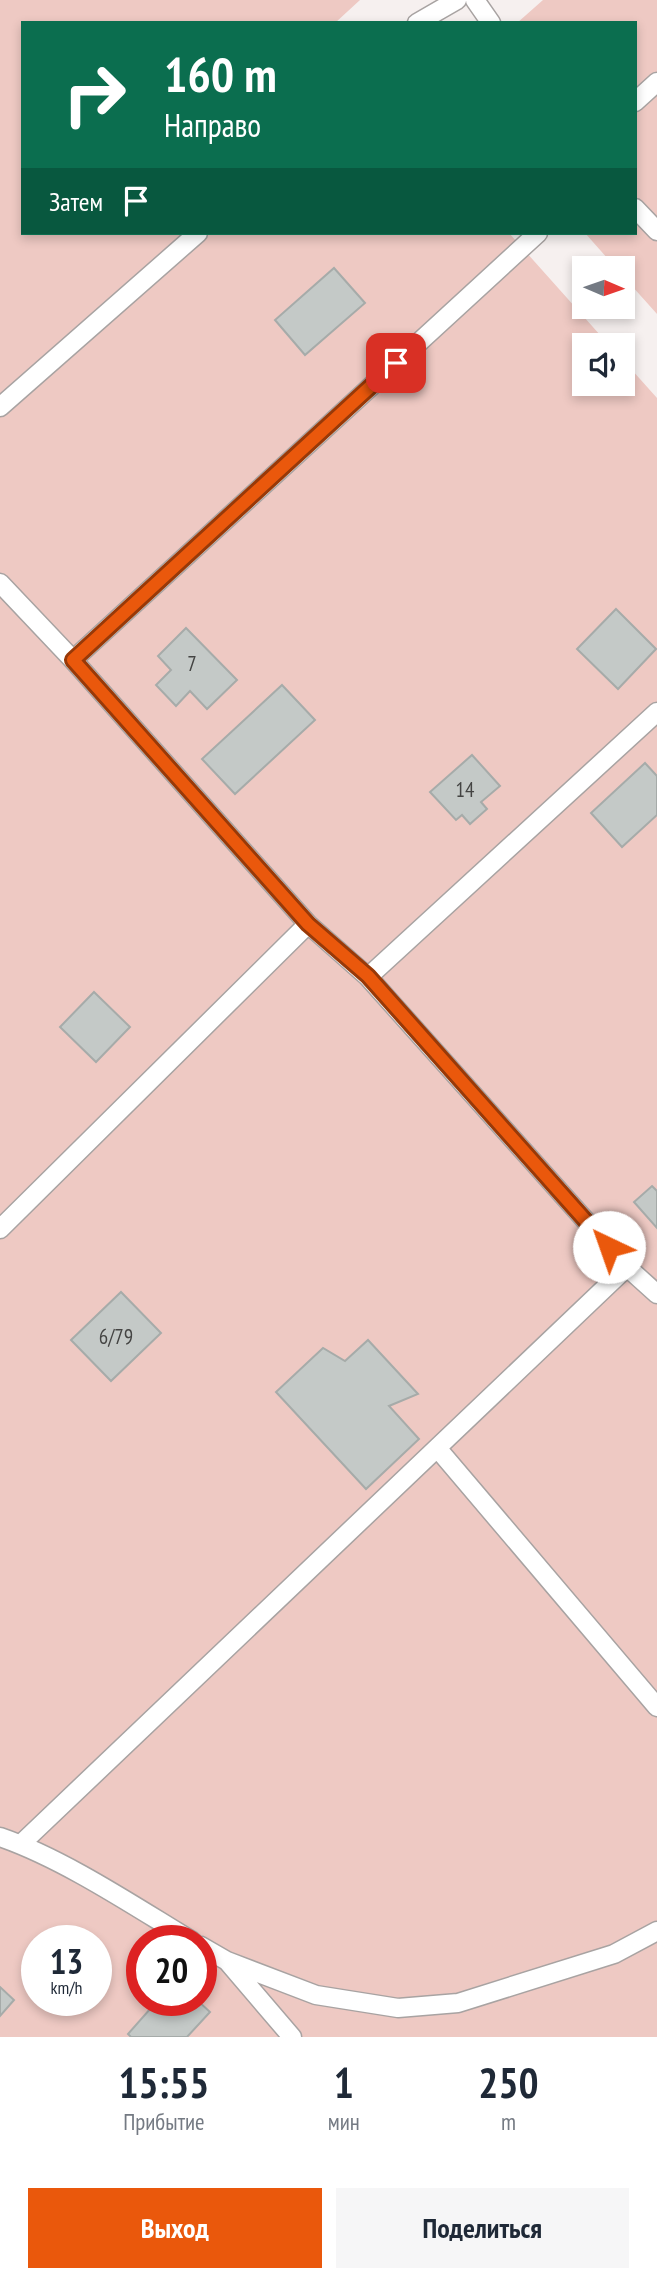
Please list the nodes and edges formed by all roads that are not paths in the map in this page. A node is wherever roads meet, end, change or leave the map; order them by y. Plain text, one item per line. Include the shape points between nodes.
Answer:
1 (457, 0) edge
2 (475, 0) edge
3 (421, 21) edge
4 (490, 21) edge
5 (657, 82) edge
6 (637, 100) edge
7 (637, 210) edge
8 (657, 231) edge
9 (196, 235) edge
10 (536, 235) edge
11 (0, 407) edge
12 (0, 583) edge
13 (73, 660) junction
14 (657, 712) edge
15 (308, 924) junction
16 (368, 976) junction
17 (0, 1229) edge
18 (627, 1267) junction
19 (655, 1287) edge
20 (438, 1450) junction
21 (657, 1707) edge
22 (0, 1837) edge
23 (21, 1844) junction
24 (166, 1925) edge
25 (657, 1931) edge
26 (217, 1955) edge
27 (227, 1961) junction
28 (292, 2037) edge

1 - 3 lane
2 - 4 lane
5 - 6 lane
7 - 8 lane
9 - 11 lane
10 - 13 lane
12 - 13 lane
13 - 15 lane
14 - 16 lane
15 - 16 lane
15 - 17 lane
16 - 18 lane
18 - 19 lane
18 - 20 lane
20 - 21 lane
20 - 23 lane
22 - 23 lane
23 - 24 lane
25 - 27 lane via 614,1954 458,2003 398,2008 316,1995
26 - 27 lane
27 - 28 lane

